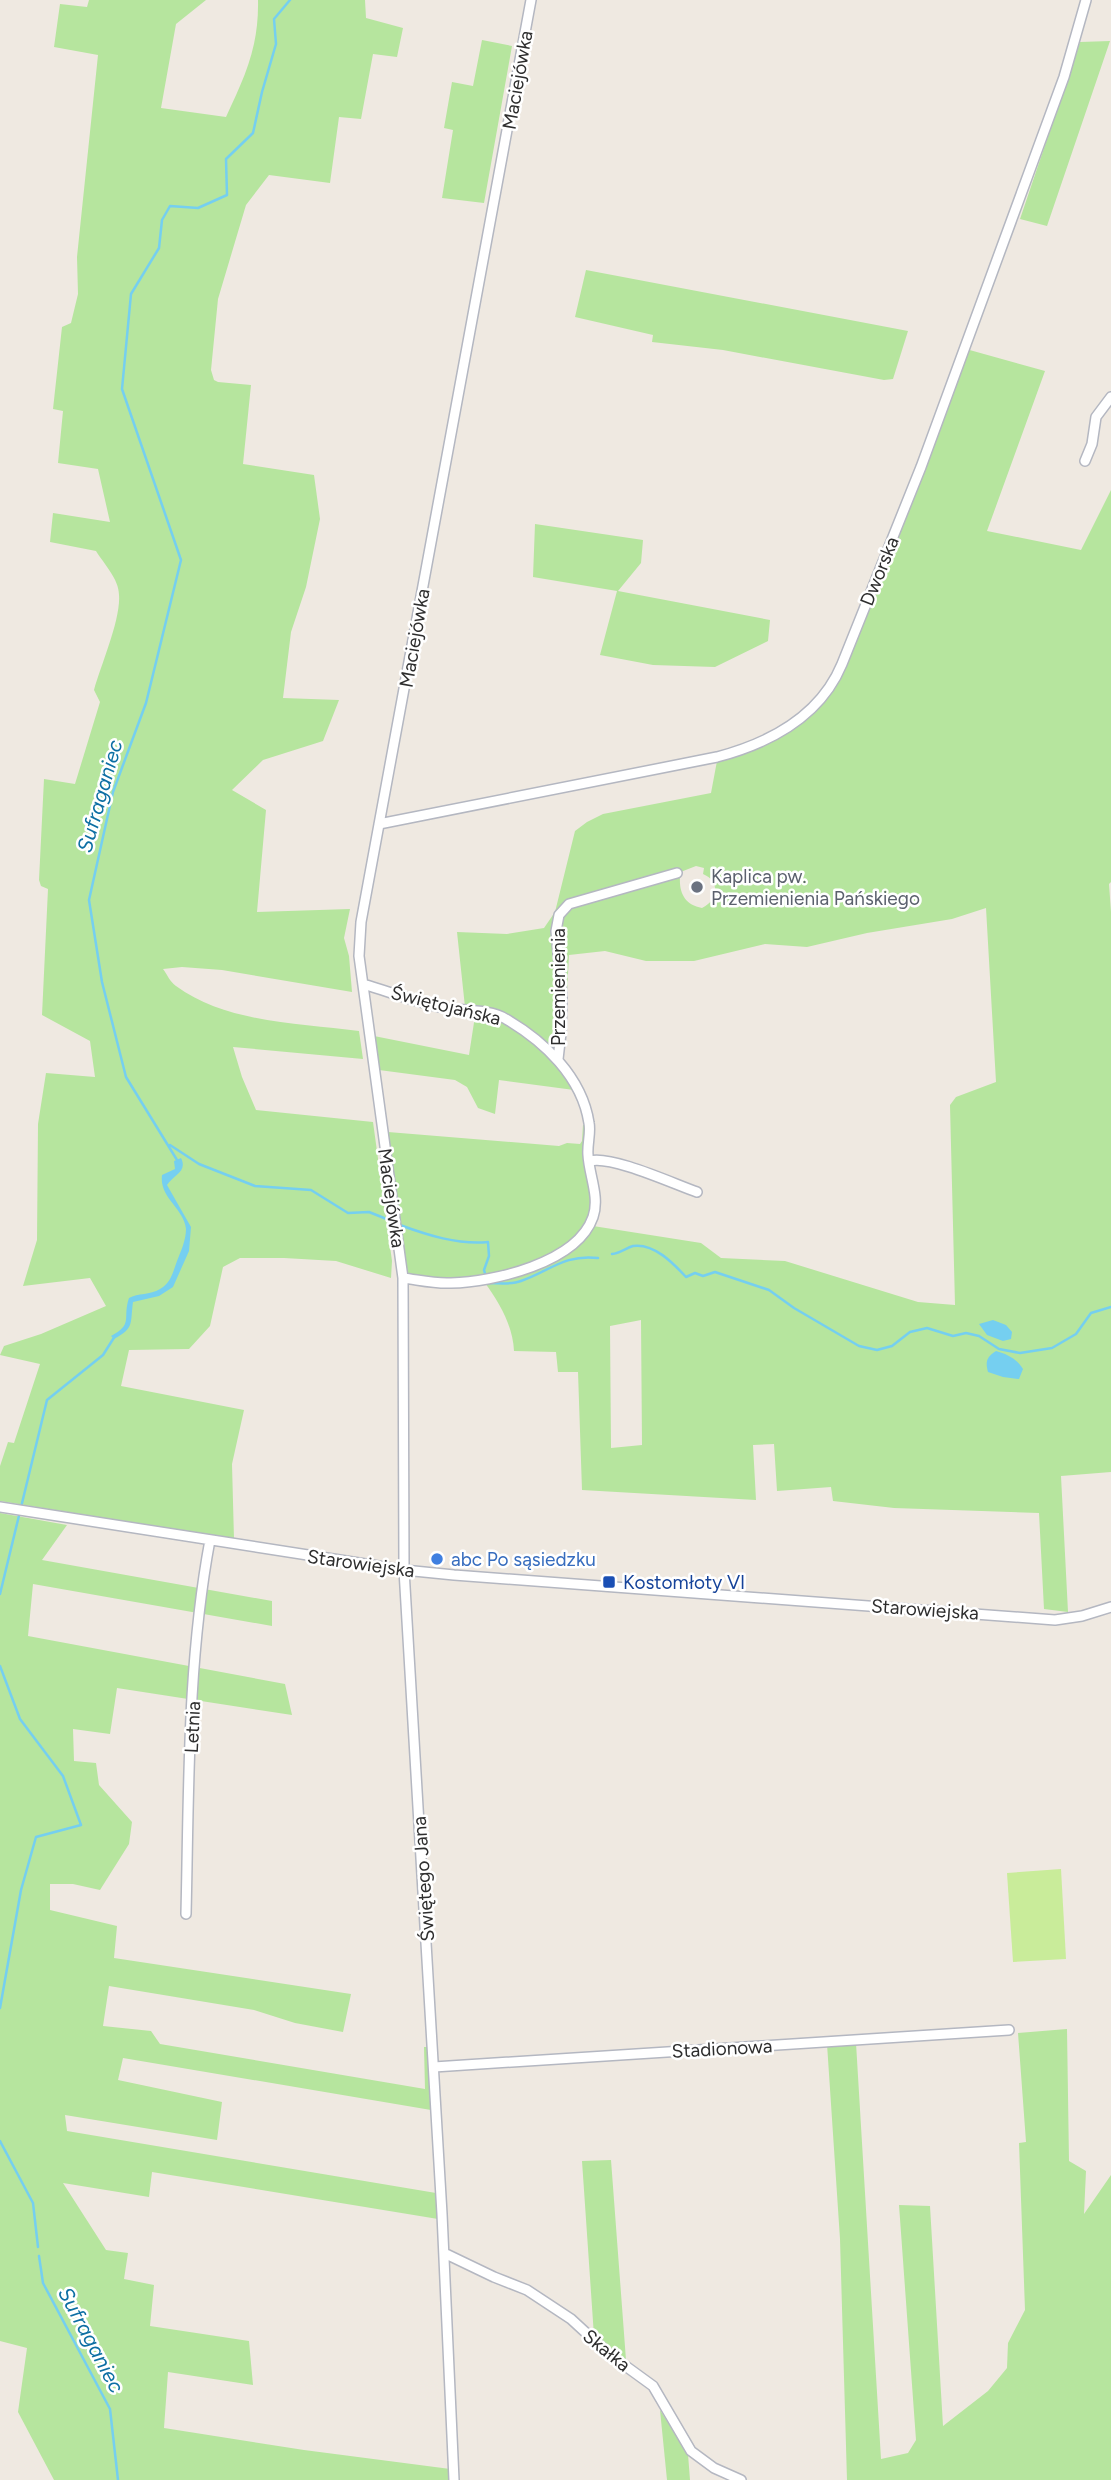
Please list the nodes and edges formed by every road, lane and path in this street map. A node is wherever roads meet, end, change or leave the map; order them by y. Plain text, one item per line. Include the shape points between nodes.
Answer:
1 (531, 0) edge
2 (1086, 0) edge
3 (1111, 397) edge
4 (1085, 461) dead end
5 (379, 824) junction
6 (677, 873) dead end
7 (363, 984) junction
8 (558, 1059) junction
9 (590, 1161) junction
10 (697, 1192) dead end
11 (403, 1278) junction
12 (0, 1507) edge
13 (210, 1540) junction
14 (404, 1570) junction
15 (1111, 1607) edge
16 (186, 1914) dead end
17 (1009, 2030) dead end
18 (434, 2067) junction
19 (444, 2253) junction
20 (454, 2480) edge
21 (741, 2480) edge

1 - 5 street, Maciejówka
2 - 5 street, Dworska via 1064,77 921,467 825,696 781,733 738,752
3 - 4 street via 1096,417
5 - 7 street, Maciejówka via 361,922
6 - 8 street, Przemienienia via 569,904 559,915 562,1021
7 - 8 street, Świętojańska via 422,1003 504,1017
7 - 11 street, Maciejówka
8 - 9 street, Świętojańska via 585,1106
9 - 10 street via 613,1162
9 - 11 street, Świętojańska via 594,1216 584,1234 566,1250 501,1277 449,1283
11 - 14 street, Świętego Jana
12 - 13 street, Starowiejska
13 - 14 street, Starowiejska
13 - 16 street, Letnia via 197,1631
14 - 15 street, Starowiejska via 1055,1620
14 - 18 street, Świętego Jana
17 - 18 street, Stadionowa
18 - 19 street, Świętego Jana
19 - 20 street, Świętego Jana
19 - 21 street, Skałka via 527,2290 570,2319 653,2386 691,2451

